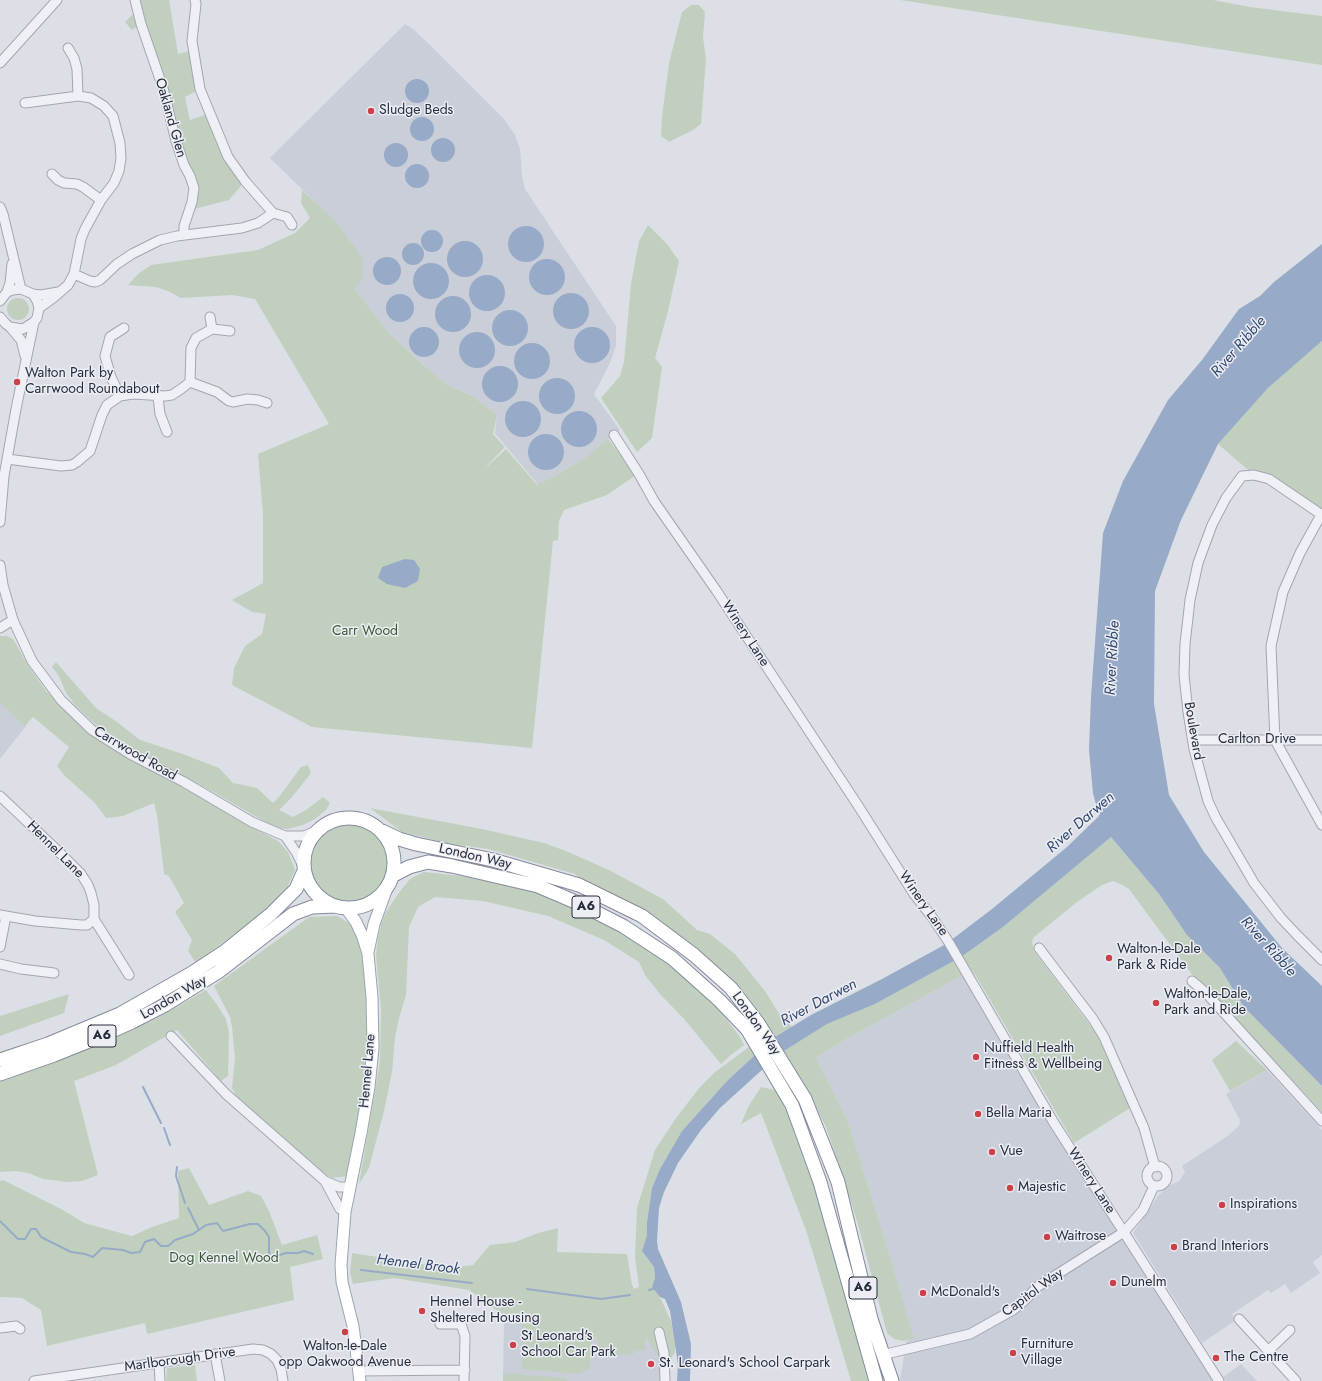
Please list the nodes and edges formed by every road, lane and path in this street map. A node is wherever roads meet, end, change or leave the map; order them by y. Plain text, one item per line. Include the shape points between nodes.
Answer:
1 (57, 0) edge
2 (135, 0) edge
3 (195, 0) edge
4 (68, 48) dead end
5 (0, 63) edge
6 (78, 96) junction
7 (24, 103) dead end
8 (52, 174) dead end
9 (101, 200) junction
10 (0, 207) edge
11 (274, 213) junction
12 (292, 225) dead end
13 (184, 236) junction
14 (12, 250) junction
15 (74, 274) junction
16 (21, 288) junction
17 (60, 292) junction
18 (33, 294) junction
19 (2, 298) edge
20 (39, 308) junction
21 (210, 317) dead end
22 (1, 319) edge
23 (34, 322) junction
24 (10, 327) junction
25 (124, 328) dead end
26 (212, 329) junction
27 (230, 331) dead end
28 (26, 364) junction
29 (190, 382) junction
30 (120, 396) junction
31 (158, 397) junction
32 (233, 402) junction
33 (267, 403) dead end
34 (232, 412) dead end
35 (167, 432) dead end
36 (614, 435) dead end
37 (5, 453) edge
38 (1322, 515) edge
39 (0, 522) edge
40 (0, 565) edge
41 (13, 620) junction
42 (0, 628) edge
43 (1193, 740) junction
44 (1275, 740) junction
45 (1322, 740) edge
46 (0, 796) edge
47 (1322, 825) edge
48 (316, 831) junction
49 (382, 831) junction
50 (285, 836) junction
51 (304, 870) junction
52 (390, 882) junction
53 (341, 907) junction
54 (3, 916) edge
55 (94, 919) junction
56 (0, 947) edge
57 (1039, 948) dead end
58 (368, 954) junction
59 (1322, 960) edge
60 (0, 964) edge
61 (54, 973) dead end
62 (129, 975) dead end
63 (1192, 981) dead end
64 (753, 1026) junction
65 (171, 1036) dead end
66 (0, 1060) edge
67 (0, 1074) edge
68 (1322, 1121) edge
69 (1154, 1167) junction
70 (325, 1181) junction
71 (1154, 1186) junction
72 (349, 1187) junction
73 (345, 1212) junction
74 (1124, 1232) junction
75 (1239, 1319) dead end
76 (440, 1324) dead end
77 (0, 1328) edge
78 (20, 1329) dead end
79 (1290, 1330) dead end
80 (658, 1332) dead end
81 (1268, 1352) junction
82 (215, 1354) junction
83 (882, 1355) junction
84 (869, 1357) junction
85 (158, 1363) junction
86 (465, 1370) junction
87 (360, 1376) edge
88 (34, 1381) edge
89 (160, 1381) edge
90 (220, 1381) edge
91 (283, 1381) edge
92 (464, 1381) edge
93 (665, 1381) edge
94 (876, 1381) edge
95 (892, 1381) edge
96 (1219, 1381) edge
97 (1296, 1381) edge

1 - 5 street
2 - 13 street, Oakland Glen via 176,141 194,188 184,226
3 - 11 street via 192,40 200,89 228,156
4 - 6 street via 77,69
6 - 7 street
6 - 9 street via 91,98 104,106 113,116 117,126 121,158 119,171 114,183
8 - 9 street via 64,183 83,187
9 - 15 street via 81,238
10 - 14 street
11 - 12 street via 287,217
11 - 13 street via 258,224
13 - 15 street via 160,240 132,254 95,282
14 - 16 street
14 - 19 street via 10,283
15 - 17 street via 68,285
16 - 18 street
16 - 19 street
17 - 18 street
17 - 20 street
18 - 20 street
20 - 23 street
21 - 26 street
22 - 24 street
23 - 24 street via 23,329
23 - 28 street
24 - 28 street via 21,340
25 - 30 street via 110,337 105,356
26 - 27 street
26 - 29 street via 199,336 193,343
28 - 37 street
29 - 31 street via 172,395
29 - 32 street via 217,392
30 - 31 street via 132,394
30 - 37 street via 107,406 102,415 90,451 72,465 61,466
31 - 35 street via 160,414
32 - 33 street via 247,399
32 - 34 street
36 - 74 street, Winery Lane via 654,501 716,590 914,894 949,943 1054,1123
37 - 39 street
38 - 43 street, Boulevard via 1269,479 1254,475 1242,476 1226,498 1212,525 1198,563 1190,600 1184,675
38 - 44 street via 1300,553 1283,592 1271,646
40 - 41 street, Carrwood Road
41 - 42 street
41 - 50 street, Carrwood Road via 32,660 61,700 92,730 252,822
43 - 44 street, Carlton Drive
43 - 59 street, Boulevard via 1208,801 1216,818 1254,882 1281,918
44 - 45 street, Carlton Drive
44 - 47 street
46 - 55 street, Hennel Lane via 81,874 91,893
48 - 49 highway, A6 via 337,819 349,817 361,819
48 - 50 street, Carrwood Road via 304,836
48 - 51 highway, A6 via 308,842 304,855
49 - 52 highway, A6 via 393,852 394,864
49 - 64 highway, London Way / A6 via 416,844 493,860 579,885 642,916 694,955 726,984
50 - 51 street
51 - 53 highway via 308,883 316,894
51 - 66 highway, London Way / A6 via 296,888 271,914 192,974 120,1014 48,1044
52 - 53 highway, A6 via 379,897 369,904 358,908
52 - 58 main road, Hennel Lane via 374,924
52 - 64 highway, London Way / A6 via 409,867 428,862 538,886 623,926 672,958
53 - 58 main road, Hennel Lane via 356,922
53 - 67 highway, London Way / A6 via 312,907 293,914 218,972 165,1005 67,1050
54 - 55 street via 81,925 88,925
54 - 56 street
55 - 62 street, Hennel Lane
57 - 69 street, Capitol Way via 1104,1037 1144,1128
58 - 72 main road, Hennel Lane via 373,1048 369,1087
60 - 61 street
63 - 68 street via 1206,993
64 - 83 highway, London Way / A6 via 805,1099 838,1182
64 - 84 highway, London Way / A6 via 792,1105 820,1182
65 - 70 street via 226,1094
69 - 71 street, Capitol Way via 1147,1175 1149,1183
69 - 71 street, Capitol Way via 1163,1169 1166,1177 1161,1185
70 - 72 street via 339,1187
70 - 73 street via 340,1209
71 - 74 street, Capitol Way via 1143,1210
72 - 73 main road, Hennel Lane
73 - 87 main road, Hennel Lane via 342,1282
74 - 83 street, Capitol Way via 1037,1287 1023,1302 977,1331
74 - 96 street, Winery Lane
75 - 81 street
76 - 86 street via 461,1324 465,1336
77 - 78 street via 16,1326
79 - 81 street
80 - 93 street via 664,1353
81 - 97 street
82 - 85 street, Marlborough Drive
82 - 90 street
82 - 91 street, Marlborough Drive via 263,1350 277,1360
83 - 84 highway
83 - 95 highway, London Way / A6
84 - 94 highway, London Way / A6
85 - 88 street, Marlborough Drive
85 - 89 street
86 - 87 street
86 - 92 street

